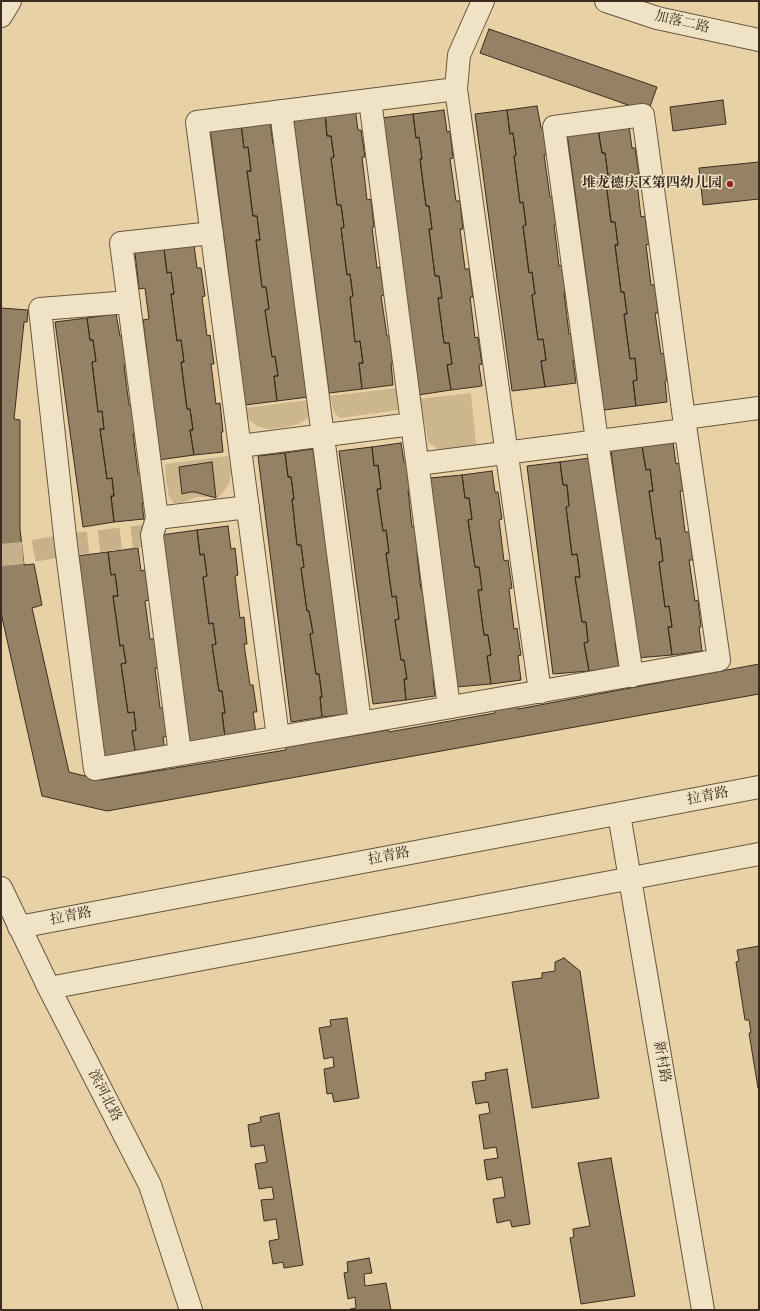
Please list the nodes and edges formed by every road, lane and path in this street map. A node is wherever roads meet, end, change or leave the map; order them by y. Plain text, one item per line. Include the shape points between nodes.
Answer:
1 (10, 1) edge
2 (484, 1) edge
3 (606, 1) edge
4 (1, 16) edge
5 (758, 45) edge
6 (456, 89) junction
7 (370, 100) junction
8 (281, 111) junction
9 (212, 233) junction
10 (129, 302) junction
11 (759, 408) edge
12 (412, 424) junction
13 (684, 424) junction
14 (322, 436) junction
15 (597, 441) junction
16 (240, 446) junction
17 (507, 453) junction
18 (418, 464) junction
19 (248, 507) junction
20 (157, 518) junction
21 (632, 676) junction
22 (540, 692) junction
23 (449, 707) junction
24 (360, 723) junction
25 (278, 737) junction
26 (180, 754) junction
27 (759, 787) edge
28 (619, 814) junction
29 (759, 854) edge
30 (630, 879) junction
31 (1, 888) edge
32 (19, 927) junction
33 (49, 988) junction
34 (191, 1310) edge
35 (703, 1310) edge

1 - 4 street
2 - 6 street via 459,55
3 - 5 street, 加落二路 via 657,18
6 - 7 street
6 - 17 street
7 - 8 street
7 - 12 street
8 - 9 street via 198,122
8 - 14 street
9 - 10 street via 122,243
9 - 16 street
10 - 20 street
10 - 26 street via 40,309 64,530 95,769
11 - 13 street
12 - 14 street
12 - 18 street
13 - 15 street
13 - 15 street via 643,115 554,126
13 - 21 street via 719,660
14 - 16 street
14 - 24 street
15 - 17 street
15 - 21 street
16 - 19 street
17 - 18 street
17 - 22 street
18 - 23 street
19 - 20 street
19 - 25 street
20 - 26 street via 152,535
21 - 22 street
22 - 23 street
23 - 24 street
24 - 25 street
25 - 26 street
27 - 28 street, 拉青路
28 - 30 street, 新村路
28 - 32 street, 拉青路
29 - 30 street
30 - 33 street
30 - 35 street, 新村路
31 - 32 street, 滨河北路
32 - 33 street, 滨河北路
33 - 34 street, 滨河北路 via 150,1185

